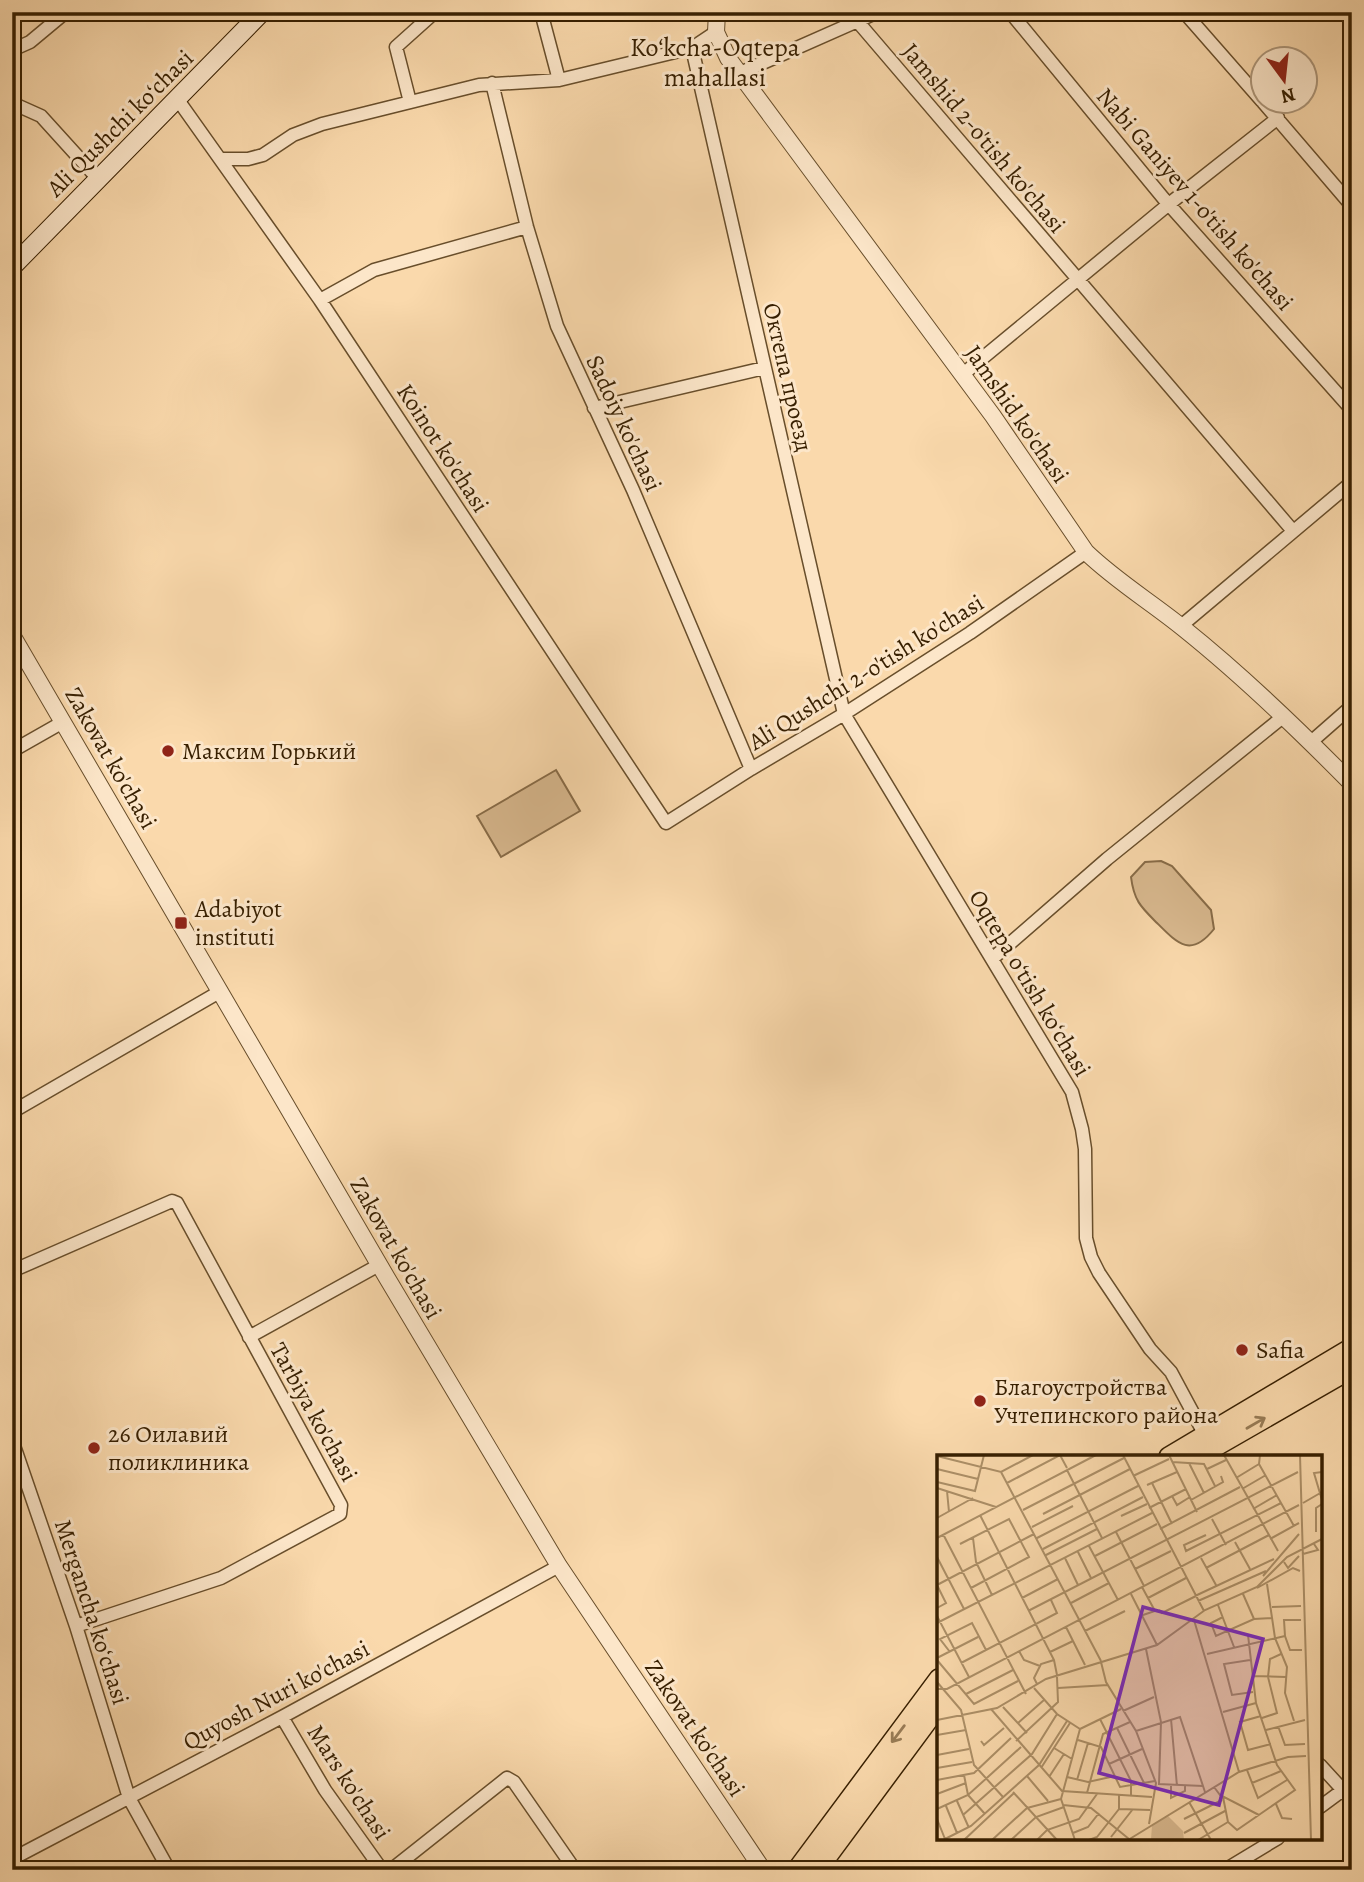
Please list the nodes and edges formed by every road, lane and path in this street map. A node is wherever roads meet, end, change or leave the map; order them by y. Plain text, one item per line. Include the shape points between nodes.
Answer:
1 (66, 12) edge
2 (262, 12) edge
3 (435, 12) edge
4 (541, 12) edge
5 (717, 12) edge
6 (878, 12) edge
7 (1010, 12) edge
8 (1184, 12) edge
9 (858, 22) junction
10 (716, 32) junction
11 (692, 48) junction
12 (12, 50) edge
13 (740, 74) junction
14 (559, 80) junction
15 (492, 83) junction
16 (1248, 84) edge
17 (178, 100) junction
18 (410, 102) junction
19 (12, 103) edge
20 (1278, 118) joint
21 (222, 159) junction
22 (99, 180) junction
23 (1169, 204) junction
24 (1352, 206) edge
25 (527, 227) junction
26 (12, 267) edge
27 (1077, 280) junction
28 (320, 300) junction
29 (764, 368) junction
30 (962, 375) junction
31 (594, 408) junction
32 (1352, 410) edge
33 (1352, 482) edge
34 (1293, 531) junction
35 (1086, 552) junction
36 (1181, 626) junction
37 (12, 635) edge
38 (1352, 706) edge
39 (844, 714) junction
40 (1283, 716) junction
41 (63, 722) junction
42 (1311, 742) junction
43 (12, 751) edge
44 (751, 769) junction
45 (1352, 784) edge
46 (666, 823) joint
47 (992, 958) junction
48 (221, 991) junction
49 (12, 1112) edge
50 (379, 1265) junction
51 (12, 1271) edge
52 (249, 1336) junction
53 (1352, 1348) edge
54 (1352, 1368) edge
55 (12, 1440) edge
56 (1204, 1447) edge
57 (1176, 1455) edge
58 (16, 1459) edge
59 (558, 1566) junction
60 (76, 1626) junction
61 (937, 1682) edge
62 (937, 1709) edge
63 (282, 1717) junction
64 (1322, 1767) edge
65 (1347, 1795) edge
66 (129, 1798) junction
67 (1322, 1806) edge
68 (1275, 1840) edge
69 (12, 1859) edge
70 (169, 1870) edge
71 (382, 1870) edge
72 (391, 1870) edge
73 (575, 1870) edge
74 (763, 1870) edge
75 (797, 1870) edge
76 (817, 1870) edge
77 (1149, 1870) edge
78 (1162, 1870) edge
79 (1225, 1870) edge

1 - 12 street via 30,42
2 - 17 main road, Ali Qushchi koʻchasi
3 - 18 street via 396,47
4 - 14 street
5 - 10 street, Jamshid ko'chasi
6 - 9 street
7 - 23 street, Nabi Ganiyev 1-o'tish ko'chasi
8 - 16 street
9 - 13 street
9 - 27 street, Jamshid 2-o'tish ko'chasi
10 - 11 street
10 - 13 street, Jamshid ko'chasi
11 - 14 street
11 - 29 street, Октепа проезд
13 - 30 street, Jamshid ko'chasi
14 - 15 street
15 - 18 street
15 - 25 street, Sadoiy ko'chasi
17 - 21 street, Koinot ko'chasi
17 - 22 main road, Ali Qushchi koʻchasi
18 - 21 street via 312,127 263,155
19 - 22 street via 41,116
20 - 23 street
20 - 24 street
21 - 28 street, Koinot ko'chasi
22 - 26 main road, Ali Qushchi koʻchasi
23 - 27 street
23 - 32 street, Nabi Ganiyev 1-o'tish ko'chasi
25 - 28 street via 374,270
25 - 31 street, Sadoiy ko'chasi via 556,326
27 - 30 street
27 - 34 street, Jamshid 2-o'tish ko'chasi
28 - 46 street, Koinot ko'chasi
29 - 31 street
29 - 39 street, Октепа проезд
30 - 35 street, Jamshid ko'chasi
31 - 44 street, Sadoiy ko'chasi
33 - 34 street
34 - 36 street
35 - 36 street, Jamshid ko'chasi
35 - 39 street, Ali Qushchi 2-o'tish ko'chasi
36 - 40 street, Jamshid ko'chasi
37 - 41 street, Zakovat ko'chasi
38 - 42 street
39 - 44 street, Ali Qushchi 2-o'tish ko'chasi
39 - 47 street, Oqtepa oʻtish koʻchasi
40 - 42 street, Jamshid ko'chasi
40 - 47 street
41 - 43 street
41 - 48 street, Zakovat ko'chasi
42 - 45 street, Jamshid ko'chasi
44 - 46 street, Ali Qushchi 2-o'tish ko'chasi
47 - 56 street, Oqtepa oʻtish koʻchasi via 1072,1092 1085,1149 1091,1257 1150,1349 1171,1373
48 - 49 street
48 - 50 street, Zakovat ko'chasi
50 - 52 street, Tarbiya ko'chasi
50 - 59 street, Zakovat ko'chasi
51 - 52 street, Tarbiya ko'chasi via 172,1201 182,1209
52 - 60 street, Tarbiya ko'chasi via 341,1505 340,1514 220,1578
53 - 56 main road
56 -> 54 main road
55 - 58 street, Mergancha koʻchasi
56 - 57 main road
58 - 60 street, Mergancha koʻchasi
59 - 63 street, Quyosh Nuri ko'chasi
59 - 74 street, Zakovat ko'chasi
60 - 66 street, Mergancha koʻchasi
61 -> 75 main road
62 - 76 main road
63 - 66 street, Quyosh Nuri ko'chasi
63 - 71 street, Mars ko'chasi via 325,1790
64 - 65 street
65 - 67 street
66 - 69 street, Quyosh Nuri ko'chasi
66 - 70 street, Mergancha koʻchasi
68 - 79 street
72 - 73 street, Mars ko'chasi via 507,1778
77 - 78 street

